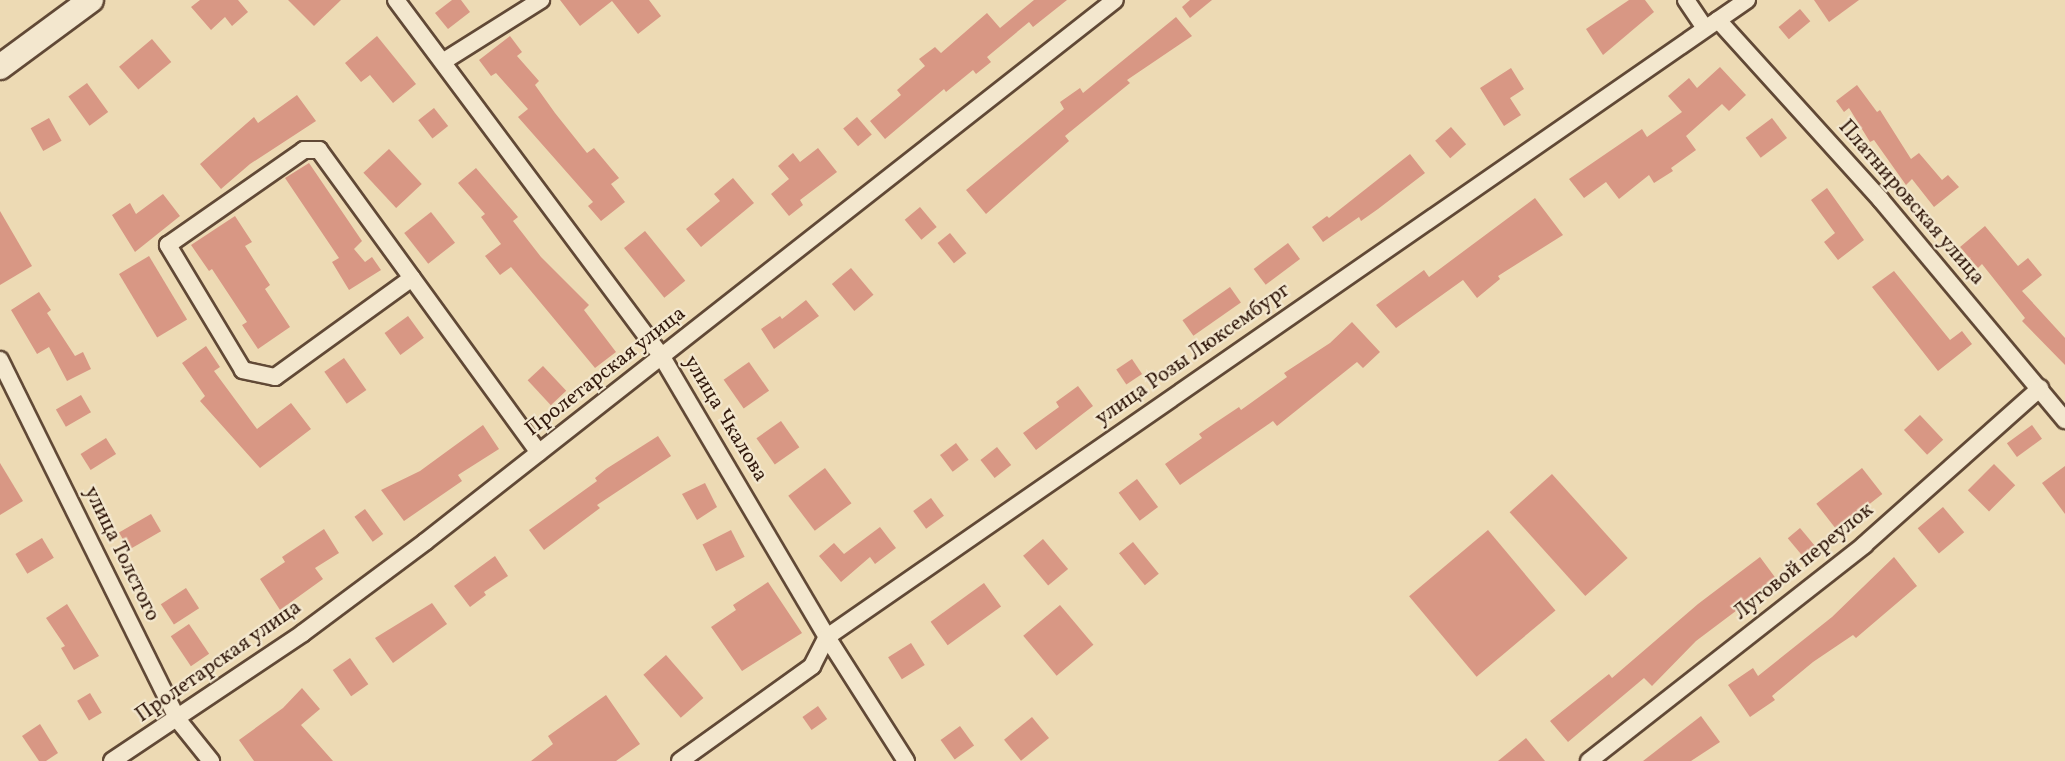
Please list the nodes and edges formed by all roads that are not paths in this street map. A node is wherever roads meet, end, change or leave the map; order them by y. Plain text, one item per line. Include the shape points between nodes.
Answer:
1 (91, 0) edge
2 (396, 0) edge
3 (541, 0) edge
4 (1115, 0) edge
5 (1686, 0) edge
6 (1747, 0) edge
7 (1711, 23) junction
8 (444, 61) junction
9 (0, 67) edge
10 (412, 278) junction
11 (662, 357) junction
12 (0, 360) edge
13 (2040, 388) junction
14 (2065, 420) edge
15 (539, 453) junction
16 (827, 637) junction
17 (178, 720) junction
18 (112, 761) edge
19 (211, 761) edge
20 (680, 761) edge
21 (906, 761) edge
22 (1588, 761) edge

1 - 9 main road
2 - 8 street, улица Чкалова
3 - 8 street
4 - 11 street, Пролетарская улица
5 - 7 street, Платнировская улица
6 - 7 street, улица Розы Люксембург
7 - 13 street, Платнировская улица via 1881,200
7 - 16 street, улица Розы Люксембург
8 - 11 street, улица Чкалова
10 - 10 street via 319,150 304,150 168,245 243,370 275,377
10 - 15 street
11 - 15 street, Пролетарская улица
11 - 16 street, улица Чкалова
12 - 17 street, улица Толстого
13 - 14 street, Платнировская улица
13 - 22 street, Луговой переулок via 1864,545
15 - 17 street, Пролетарская улица via 312,626
16 - 20 street, улица Розы Люксембург via 812,666
16 - 21 street, улица Чкалова
17 - 18 street, Пролетарская улица
17 - 19 street, улица Толстого

